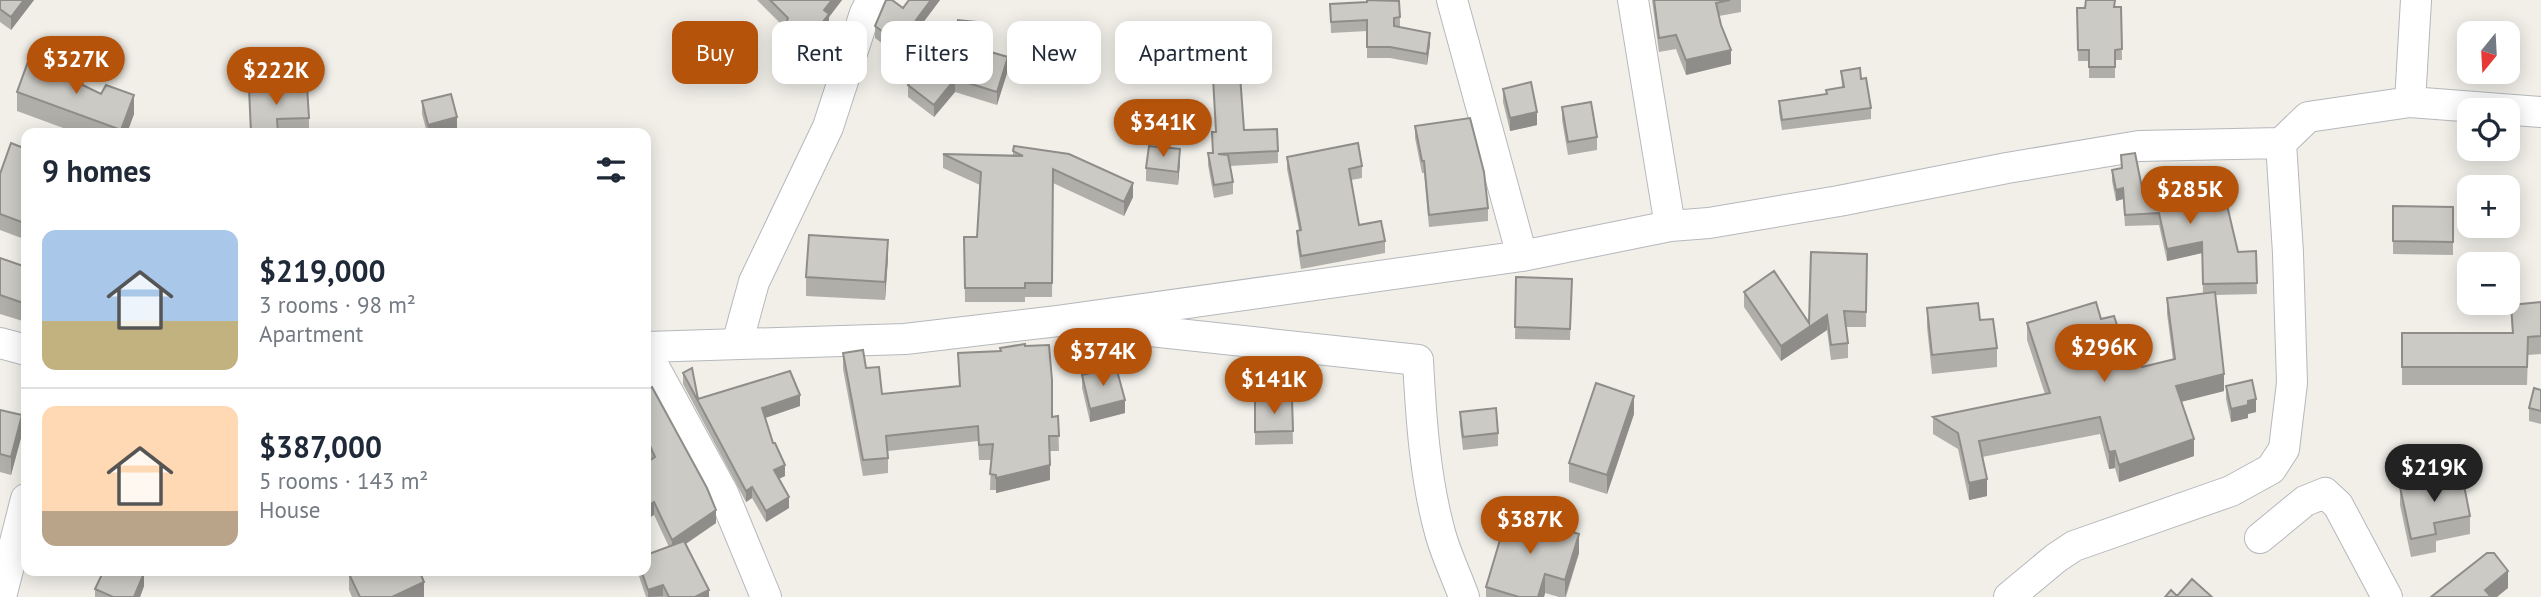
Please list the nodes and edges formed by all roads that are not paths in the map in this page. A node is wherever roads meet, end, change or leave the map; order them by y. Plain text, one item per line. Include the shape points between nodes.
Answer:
1 (872, 0) edge
2 (1452, 0) edge
3 (1633, 0) edge
4 (2416, 0) edge
5 (2410, 102) junction
6 (2541, 112) edge
7 (2281, 143) junction
8 (1670, 226) junction
9 (1522, 256) junction
10 (1059, 321) junction
11 (0, 343) edge
12 (737, 345) junction
13 (21, 349) edge
14 (651, 349) edge
15 (651, 358) edge
16 (21, 519) edge
17 (2260, 538) dead end
18 (1, 597) edge
19 (766, 597) edge
20 (1464, 597) edge
21 (2009, 597) edge
22 (2387, 597) edge

1 - 12 street via 828,127 754,282
2 - 9 street
3 - 8 street
4 - 5 street
5 - 6 street
5 - 7 street via 2308,117
7 - 8 street via 2139,146 1709,223
7 - 21 street via 2292,383 2284,449 2271,469 2243,485 2074,546
8 - 9 street
9 - 10 street
10 - 12 street via 905,339
10 - 20 street via 1418,360 1427,466 1441,537
11 - 13 street
12 - 14 street
15 - 19 street via 723,493
16 - 18 street
17 - 22 street via 2305,501 2325,494 2338,505

